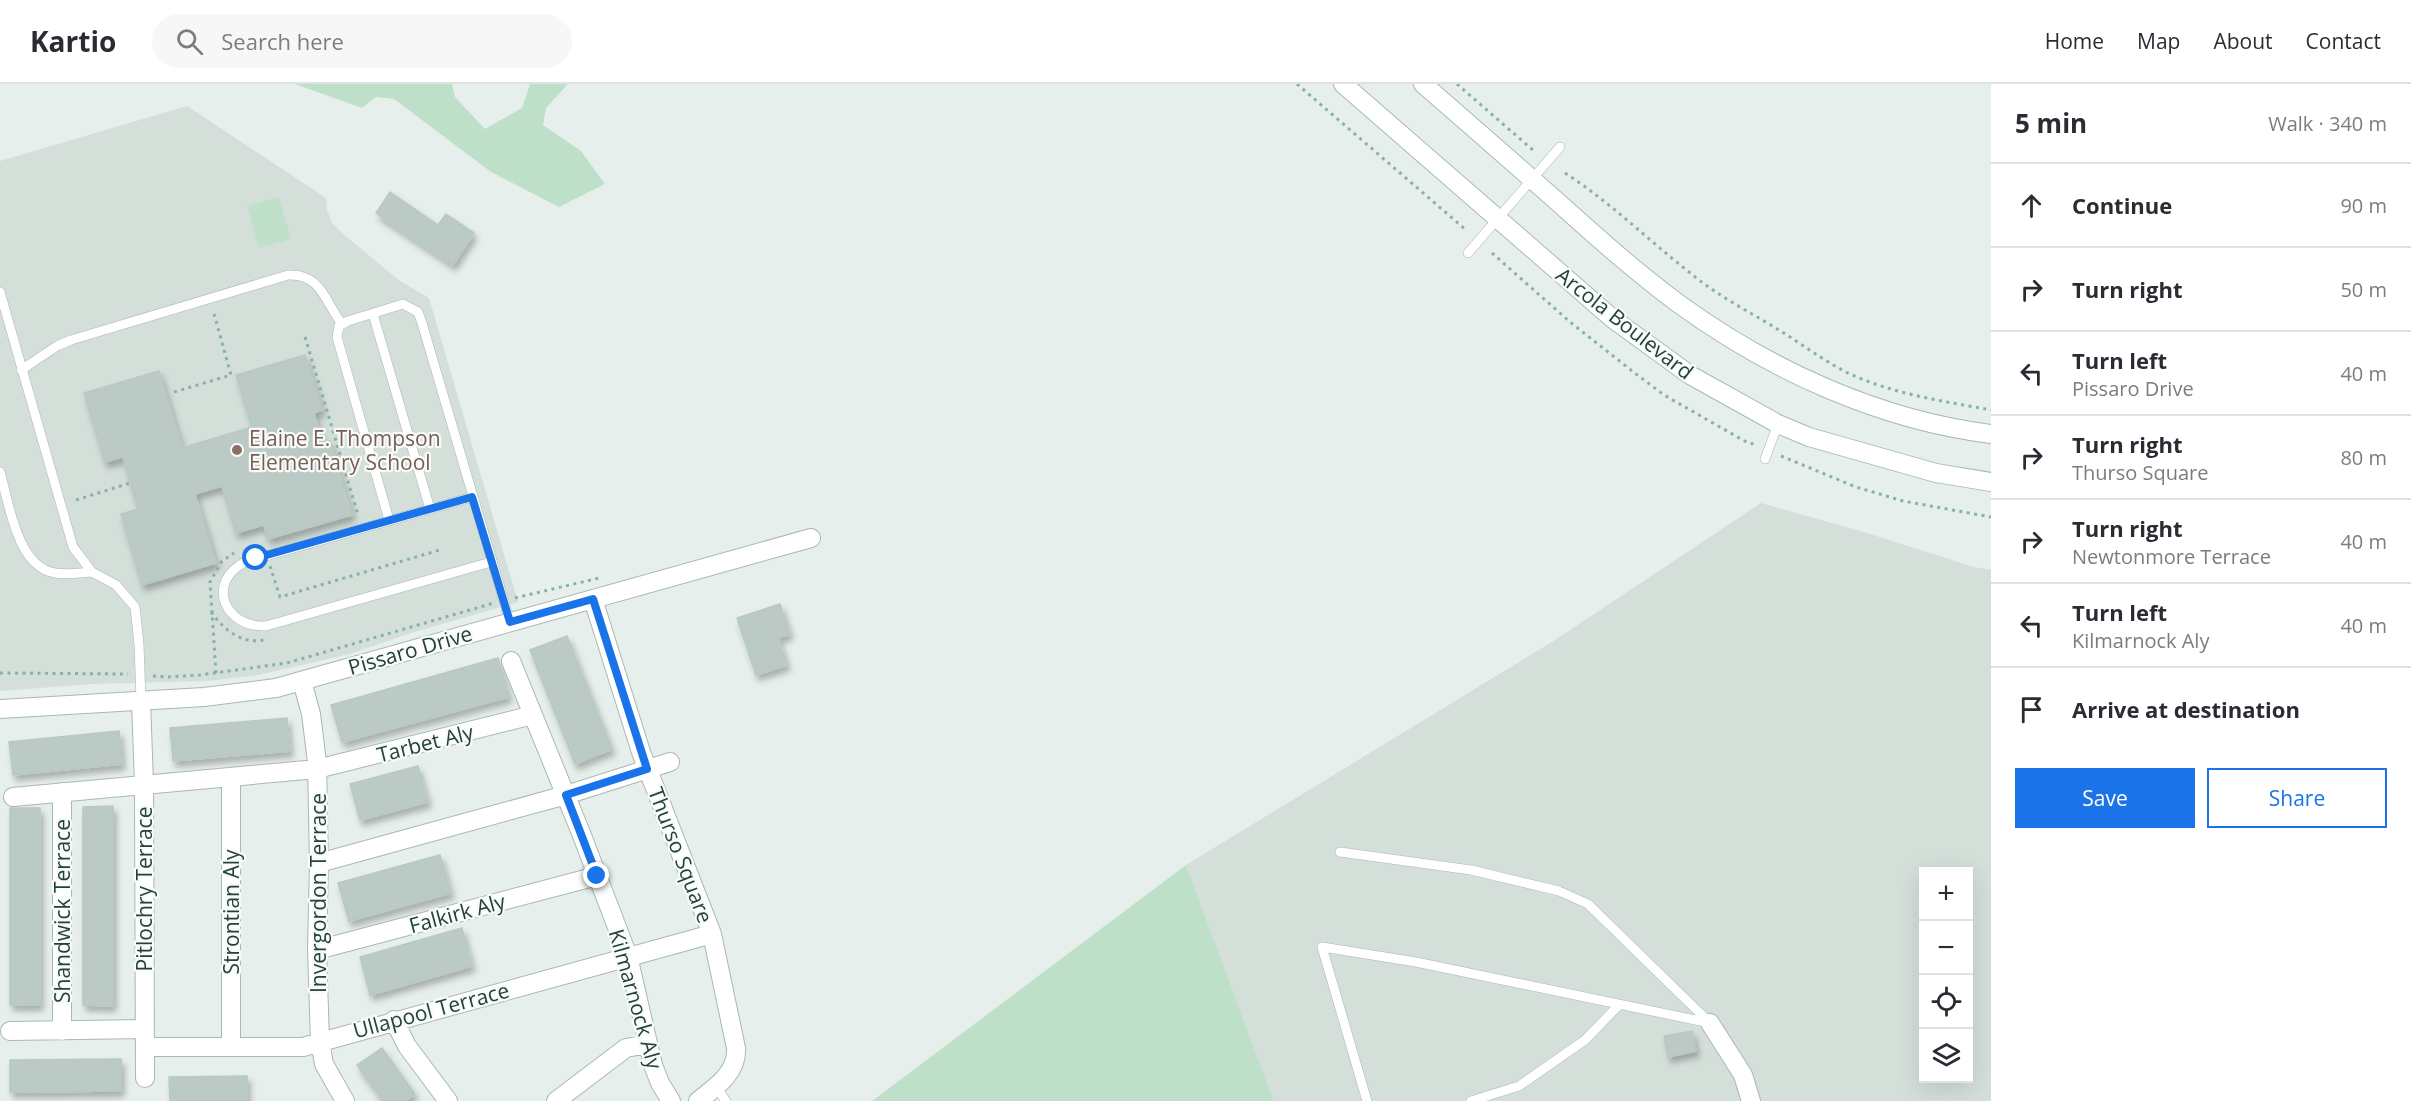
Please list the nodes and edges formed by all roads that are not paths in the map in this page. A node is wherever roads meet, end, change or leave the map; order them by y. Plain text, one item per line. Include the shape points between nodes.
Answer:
1 (1343, 84) edge
2 (1424, 84) edge
3 (1560, 147) dead end
4 (1532, 180) junction
5 (1498, 219) junction
6 (1468, 253) dead end
7 (0, 292) edge
8 (373, 314) junction
9 (342, 324) junction
10 (21, 370) junction
11 (1778, 424) junction
12 (1991, 434) edge
13 (1765, 459) dead end
14 (0, 472) edge
15 (1991, 482) edge
16 (472, 497) junction
17 (430, 509) junction
18 (388, 520) junction
19 (812, 538) dead end
20 (491, 562) junction
21 (92, 572) junction
22 (593, 599) junction
23 (510, 622) junction
24 (511, 661) dead end
25 (302, 681) junction
26 (141, 699) junction
27 (0, 709) edge
28 (533, 715) junction
29 (670, 762) dead end
30 (317, 769) junction
31 (647, 769) junction
32 (231, 777) junction
33 (144, 784) junction
34 (62, 792) junction
35 (566, 795) junction
36 (13, 797) dead end
37 (1340, 852) dead end
38 (319, 863) junction
39 (597, 876) junction
40 (712, 934) junction
41 (317, 950) junction
42 (628, 956) junction
43 (1618, 1006) junction
44 (394, 1020) junction
45 (1710, 1023) junction
46 (62, 1030) junction
47 (10, 1031) dead end
48 (145, 1038) junction
49 (320, 1041) junction
50 (648, 1044) junction
51 (231, 1047) junction
52 (145, 1078) dead end
53 (721, 1094) edge
54 (345, 1101) edge
55 (448, 1101) edge
56 (556, 1101) edge
57 (671, 1101) edge
58 (698, 1101) edge
59 (1367, 1101) edge
60 (1471, 1101) edge
61 (1751, 1101) edge

1 - 5 street, Arcola Boulevard
2 - 4 street
3 - 4 lane
4 - 5 lane
4 - 12 street via 1636,271 1739,343 1856,401 1925,421
5 - 6 lane
5 - 11 street, Arcola Boulevard via 1655,351
7 - 10 lane
8 - 9 lane
8 - 16 lane via 403,304 418,312
8 - 17 lane
9 - 10 lane via 317,284 300,274 288,275 70,340
9 - 18 lane via 337,337 339,350
10 - 21 lane via 73,547
11 - 13 lane
11 - 15 street, Arcola Boulevard via 1809,437 1936,473
14 - 21 lane via 19,538 32,560 53,573
16 - 17 lane
16 - 20 lane
17 - 18 lane
18 - 20 lane via 236,567 224,581 224,601 239,622 266,626
19 - 22 street, Pissaro Drive
20 - 23 lane
21 - 26 lane via 116,585 135,607
22 - 23 street, Pissaro Drive
22 - 31 street, Thurso Square
23 - 25 street, Pissaro Drive
24 - 28 street, Kilmarnock Aly
25 - 26 street, Pissaro Drive via 249,692
25 - 30 street, Invergordon Terrace
26 - 27 street, Pissaro Drive
26 - 33 street, Pitlochry Terrace
28 - 30 street, Tarbet Aly
28 - 35 street, Kilmarnock Aly
29 - 31 street
30 - 32 street, Tarbet Aly
30 - 38 street, Invergordon Terrace
31 - 35 street
31 - 40 street, Thurso Square
32 - 33 street, Tarbet Aly
32 - 51 street, Strontian Aly
33 - 34 street, Tarbet Aly
33 - 48 street, Pitlochry Terrace
34 - 36 street, Tarbet Aly
34 - 46 street, Shandwick Terrace
35 - 38 street
35 - 39 street, Kilmarnock Aly
37 - 45 lane via 1471,870 1558,891 1588,904
38 - 41 street, Invergordon Terrace
39 - 41 street, Falkirk Aly
39 - 42 street, Kilmarnock Aly
40 - 42 street, Ullapool Terrace
40 - 53 street, Thurso Square via 737,1058
41 - 49 street, Invergordon Terrace
42 - 44 street, Ullapool Terrace
42 - 50 street, Kilmarnock Aly
43 - 45 lane
43 - 59 lane via 1416,962 1322,947
43 - 60 lane via 1585,1040 1519,1086
44 - 49 street, Ullapool Terrace
44 - 55 street via 407,1046
45 - 61 street via 1743,1074
46 - 47 street, Ullapool Terrace
46 - 48 street, Ullapool Terrace
48 - 51 street, Ullapool Terrace
48 - 52 street, Pitlochry Terrace
49 - 51 street, Ullapool Terrace via 303,1047
49 - 54 street, Invergordon Terrace via 324,1064
50 - 56 street via 626,1048
50 - 57 street, Kilmarnock Aly via 660,1083
53 - 58 street, Thurso Square

